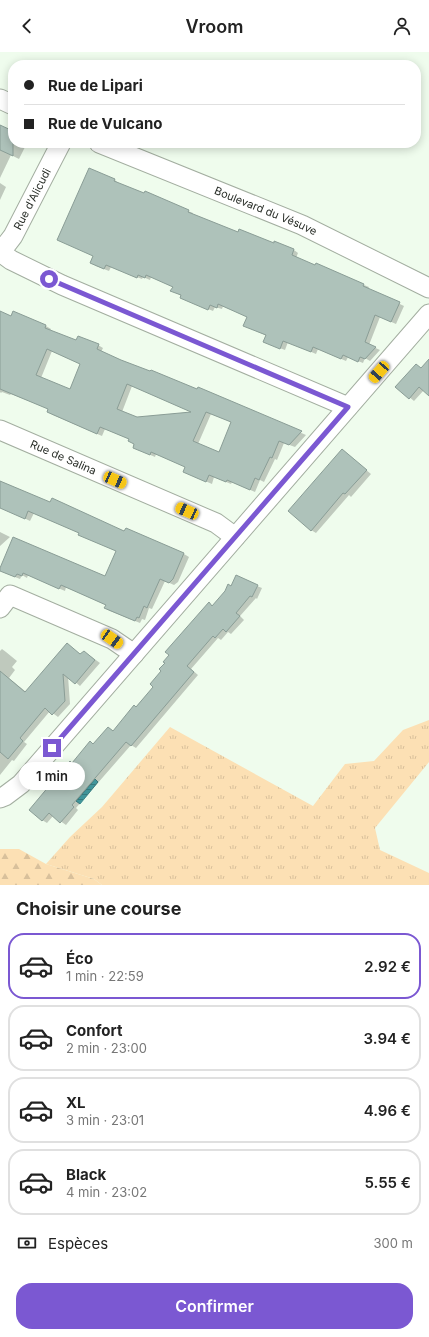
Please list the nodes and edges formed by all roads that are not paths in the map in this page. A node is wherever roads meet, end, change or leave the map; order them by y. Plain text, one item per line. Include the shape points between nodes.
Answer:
1 (58, 148) edge
2 (111, 148) edge
3 (0, 252) edge
4 (429, 288) edge
5 (429, 314) edge
6 (348, 407) junction
7 (0, 430) edge
8 (235, 537) junction
9 (3, 598) edge
10 (134, 654) junction
11 (0, 798) edge

1 - 3 street, Rue d'Alicudi via 13,236
2 - 4 street, Boulevard du Vésuve via 302,225
3 - 6 street via 62,285
5 - 6 street
6 - 8 street
7 - 8 street, Rue de Salina via 216,523
8 - 10 street
9 - 10 street via 112,639
10 - 11 street via 21,784

